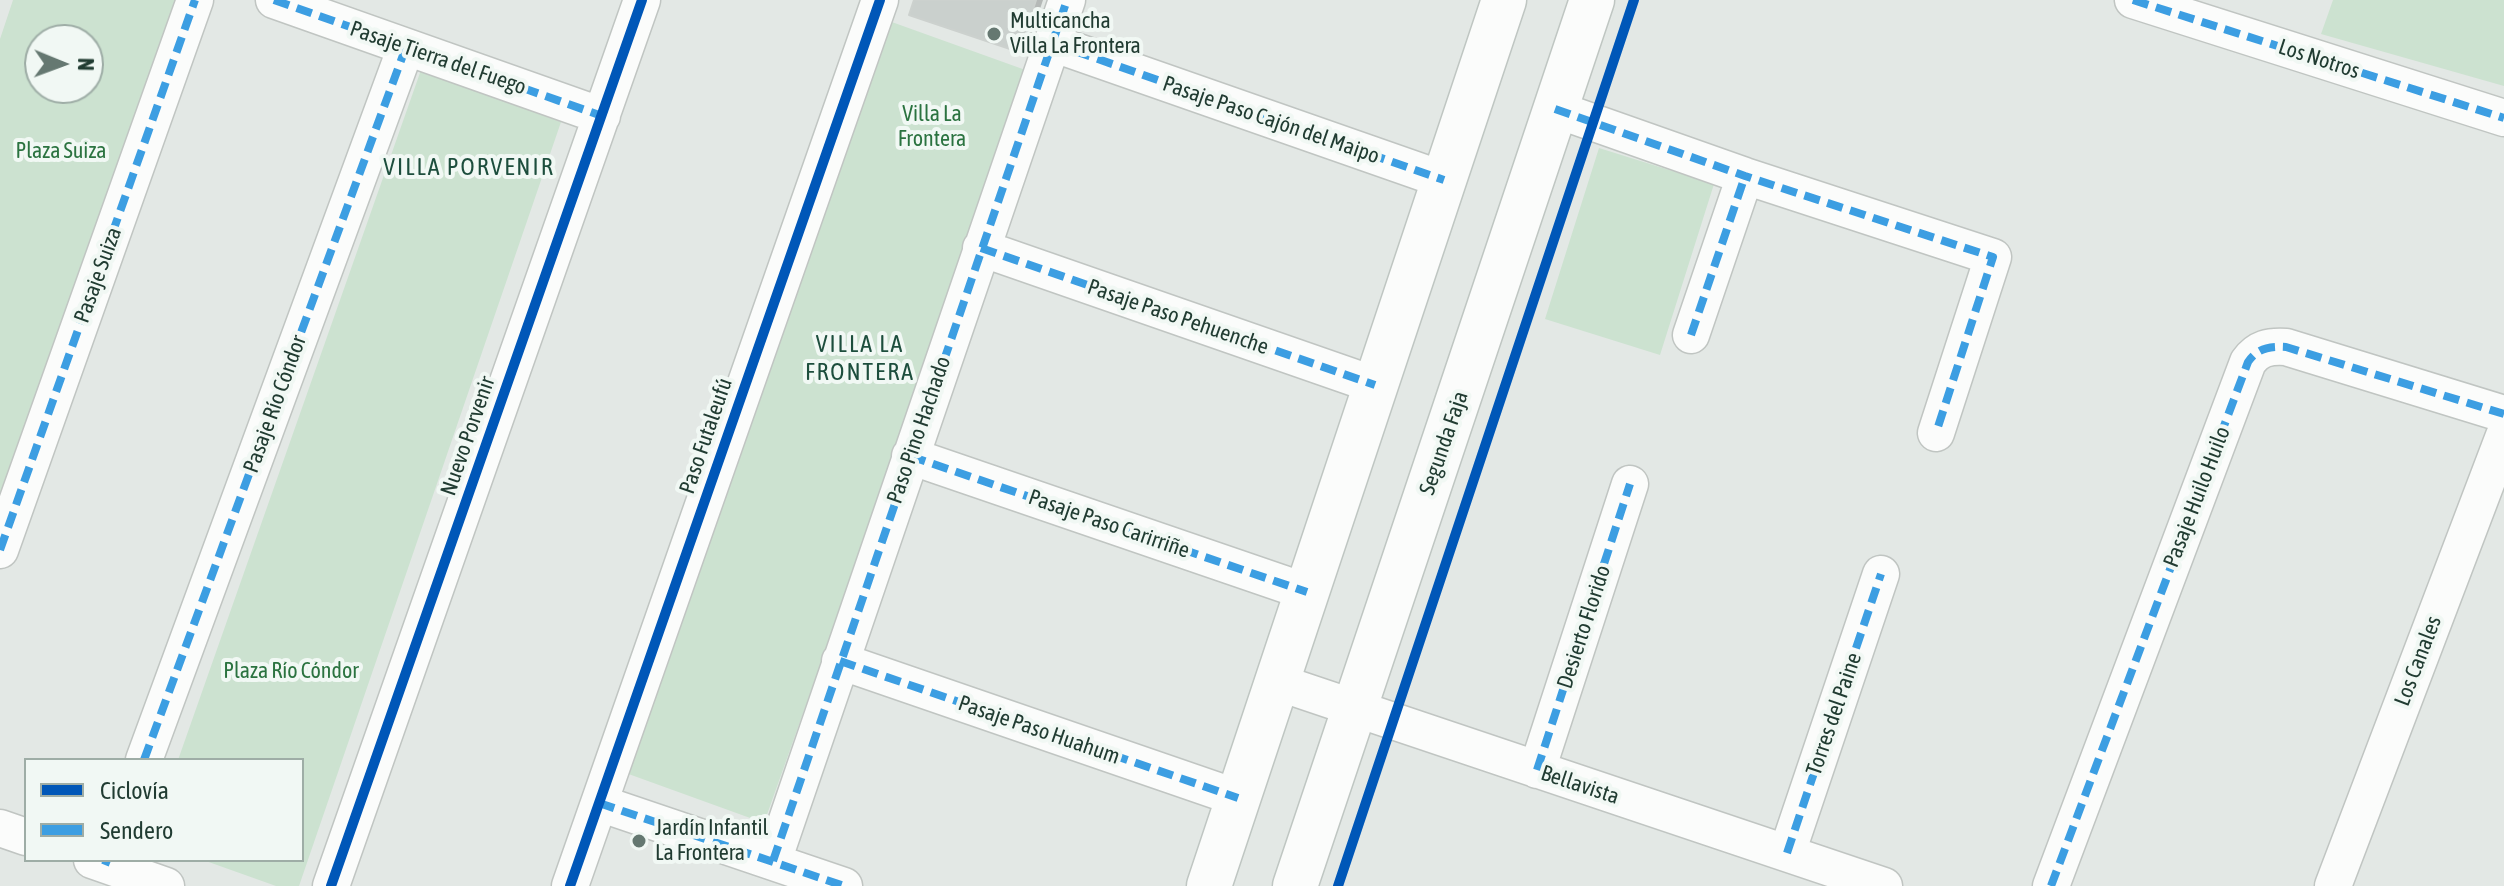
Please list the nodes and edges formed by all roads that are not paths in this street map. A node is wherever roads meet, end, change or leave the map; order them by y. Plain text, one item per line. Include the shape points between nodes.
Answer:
1 (195, 0) edge
2 (274, 0) edge
3 (642, 0) edge
4 (880, 0) edge
5 (1067, 0) edge
6 (1504, 0) edge
7 (1592, 0) edge
8 (2133, 0) edge
9 (1052, 43) junction
10 (406, 47) junction
11 (1555, 109) junction
12 (602, 116) junction
13 (2504, 118) edge
14 (1745, 176) junction
15 (1444, 180) junction
16 (981, 248) junction
17 (1691, 335) dead end
18 (1375, 385) junction
19 (2504, 414) edge
20 (1936, 433) dead end
21 (2504, 436) edge
22 (910, 456) junction
23 (1630, 484) dead end
24 (0, 550) edge
25 (1881, 574) dead end
26 (1307, 592) junction
27 (840, 661) junction
28 (1277, 682) junction
29 (1355, 710) junction
30 (145, 758) edge
31 (1537, 770) junction
32 (1238, 798) junction
33 (599, 803) junction
34 (0, 828) edge
35 (24, 836) edge
36 (1787, 853) junction
37 (773, 861) junction
38 (102, 862) edge
39 (166, 886) edge
40 (331, 886) edge
41 (570, 886) edge
42 (844, 886) edge
43 (1209, 886) edge
44 (1295, 886) edge
45 (1884, 886) edge
46 (2051, 886) edge
47 (2333, 886) edge

1 - 24 street, Pasaje Suiza
2 - 10 street, Pasaje Tierra del Fuego
3 - 12 street, Nuevo Porvenir
4 - 33 street, Paso Futaleufú
5 - 9 street, Paso Pino Hachado
6 - 15 main road
7 - 11 main road, Segunda Faja
8 - 13 street, Los Notros
9 - 15 street, Pasaje Paso Cajón del Maipo
9 - 16 street, Paso Pino Hachado
10 - 12 street, Pasaje Tierra del Fuego
10 - 30 street, Pasaje Río Cóndor
11 - 14 street
11 - 29 main road, Segunda Faja
12 - 40 street, Nuevo Porvenir
14 - 17 street
14 - 20 street via 1993,257
15 - 18 main road
16 - 18 street, Pasaje Paso Pehuenche
16 - 22 street, Paso Pino Hachado
18 - 26 main road
19 - 46 street, Pasaje Huilo Huilo via 2286,347 2254,354
21 - 47 street, Los Canales
22 - 26 street, Pasaje Paso Carirriñe
22 - 27 street, Paso Pino Hachado
23 - 31 street, Desierto Florido
25 - 36 street, Torres del Paine
26 - 28 main road
27 - 32 street, Pasaje Paso Huahum
27 - 37 street, Paso Pino Hachado
28 - 29 street, Bellavista
28 - 32 main road
29 - 31 street, Bellavista
29 - 44 main road, Segunda Faja
31 - 36 street, Bellavista
32 - 43 main road
33 - 37 street
33 - 41 street, Paso Futaleufú
34 - 35 street
36 - 45 street, Bellavista
37 - 42 street
38 - 39 street

